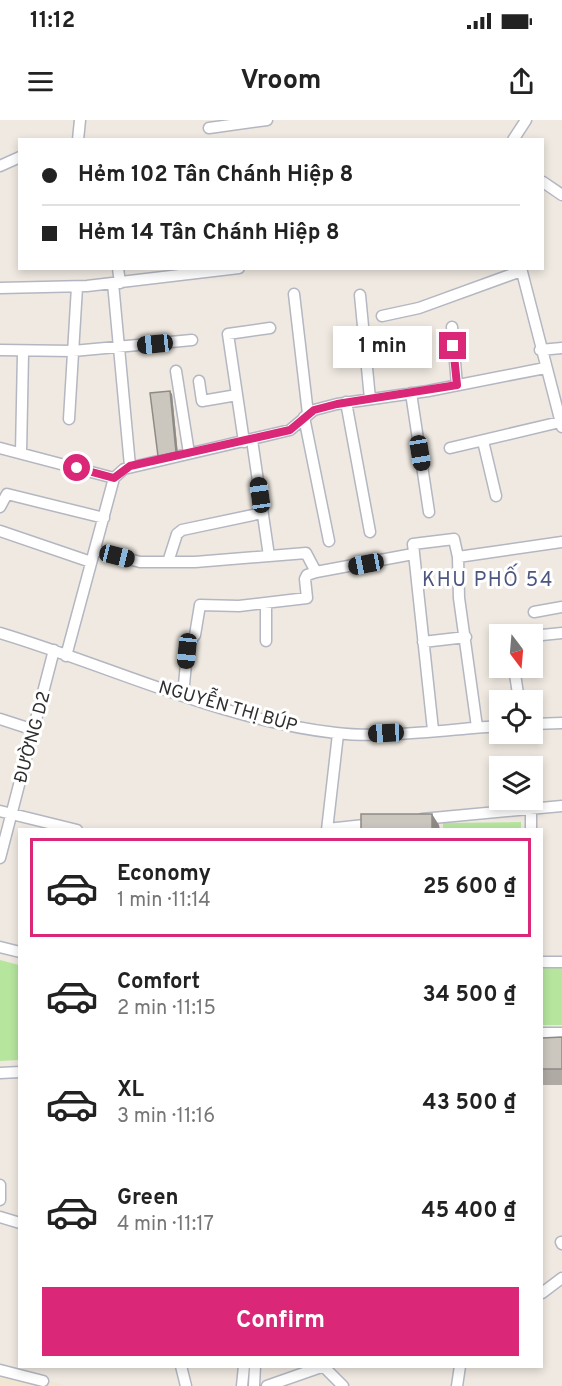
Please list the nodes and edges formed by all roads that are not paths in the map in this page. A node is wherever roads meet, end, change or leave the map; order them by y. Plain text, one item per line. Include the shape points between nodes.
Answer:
1 (80, 120) edge
2 (267, 120) edge
3 (526, 120) edge
4 (209, 128) dead end
5 (78, 138) edge
6 (514, 138) edge
7 (18, 158) edge
8 (0, 166) edge
9 (544, 183) edge
10 (562, 195) edge
11 (117, 270) edge
12 (203, 270) edge
13 (521, 270) edge
14 (185, 271) edge
15 (116, 283) junction
16 (77, 287) junction
17 (0, 288) edge
18 (294, 294) dead end
19 (360, 295) dead end
20 (382, 316) dead end
21 (452, 327) dead end
22 (270, 328) dead end
23 (192, 340) dead end
24 (118, 348) junction
25 (562, 348) edge
26 (0, 350) edge
27 (540, 350) junction
28 (73, 351) junction
29 (23, 353) junction
30 (544, 368) junction
31 (176, 371) dead end
32 (199, 381) dead end
33 (457, 385) junction
34 (411, 393) junction
35 (237, 395) junction
36 (370, 399) junction
37 (346, 402) junction
38 (306, 416) junction
39 (69, 419) dead end
40 (561, 424) edge
41 (248, 441) junction
42 (483, 441) junction
43 (0, 448) edge
44 (450, 448) dead end
45 (21, 453) junction
46 (189, 453) junction
47 (130, 466) junction
48 (114, 478) junction
49 (496, 496) dead end
50 (0, 507) edge
51 (429, 512) dead end
52 (262, 513) junction
53 (104, 518) junction
54 (0, 531) edge
55 (370, 532) dead end
56 (329, 540) dead end
57 (562, 542) edge
58 (95, 550) junction
59 (413, 554) junction
60 (268, 556) junction
61 (458, 557) junction
62 (92, 562) junction
63 (168, 562) junction
64 (316, 572) junction
65 (266, 603) junction
66 (562, 607) edge
67 (534, 612) dead end
68 (0, 633) edge
69 (562, 633) edge
70 (543, 635) edge
71 (466, 637) junction
72 (266, 641) dead end
73 (423, 642) junction
74 (54, 650) junction
75 (66, 656) junction
76 (183, 695) junction
77 (0, 719) edge
78 (562, 723) edge
79 (543, 724) edge
80 (489, 726) edge
81 (477, 727) junction
82 (34, 730) junction
83 (433, 730) junction
84 (338, 734) junction
85 (562, 806) edge
86 (543, 807) edge
87 (504, 810) edge
88 (531, 810) edge
89 (0, 811) edge
90 (12, 813) junction
91 (406, 821) edge
92 (383, 823) edge
93 (69, 828) edge
94 (327, 828) edge
95 (336, 828) edge
96 (531, 828) edge
97 (0, 858) edge
98 (0, 947) edge
99 (18, 952) edge
100 (543, 962) edge
101 (562, 962) edge
102 (543, 1033) edge
103 (562, 1033) edge
104 (18, 1072) edge
105 (0, 1073) edge
106 (0, 1185) edge
107 (0, 1200) edge
108 (0, 1217) edge
109 (18, 1222) edge
110 (562, 1278) edge
111 (543, 1292) edge
112 (182, 1368) edge
113 (244, 1368) edge
114 (255, 1368) edge
115 (321, 1368) edge
116 (325, 1368) edge
117 (460, 1368) edge
118 (0, 1370) edge
119 (43, 1381) dead end
120 (186, 1386) edge
121 (242, 1386) edge
122 (254, 1386) edge
123 (267, 1386) edge
124 (343, 1386) edge
125 (457, 1386) edge

1 - 5 street
2 - 4 street
3 - 6 street
7 - 8 street
9 - 10 street
11 - 15 street
12 - 14 street
13 - 20 street via 419,308
13 - 27 street
14 - 15 street
15 - 16 street
15 - 24 street
16 - 17 street
16 - 28 street
18 - 38 street
19 - 36 street
21 - 33 street
22 - 35 street via 228,334
23 - 24 street
24 - 28 street
24 - 47 street
25 - 27 street
26 - 29 street
27 - 30 street
28 - 29 street
28 - 39 street
29 - 45 street
30 - 33 street
30 - 40 street
31 - 46 street
32 - 35 street via 202,401
33 - 34 street
34 - 36 street
34 - 51 street
35 - 41 street
36 - 37 street
37 - 38 street
37 - 55 street
38 - 41 street via 290,430
38 - 56 street
40 - 42 street
41 - 46 street
41 - 52 street
42 - 44 street
42 - 49 street
43 - 45 street
45 - 48 street
46 - 47 street
47 - 48 street
48 - 53 street
50 - 53 street via 7,494
52 - 60 street
52 - 63 street via 182,530
53 - 58 street
54 - 62 street
57 - 61 street
58 - 62 street
58 - 63 street via 140,562
59 - 61 street via 413,544 454,539
59 - 64 street
59 - 73 street
60 - 63 street
60 - 64 street via 306,553
61 - 71 street via 459,598
62 - 75 street
64 - 65 street via 305,579 307,598
65 - 72 street
65 - 76 street via 200,605 195,635 188,643
66 - 67 street
68 - 74 street, NGUYỄN THỊ BÚP
69 - 70 street
71 - 73 street
71 - 81 street
73 - 83 street
74 - 75 street, NGUYỄN THỊ BÚP
74 - 82 street, ĐƯỜNG D2
75 - 76 street, NGUYỄN THỊ BÚP
76 - 84 street, NGUYỄN THỊ BÚP via 282,725
77 - 82 street
78 - 79 street
80 - 81 street, NGUYỄN THỊ BÚP
81 - 83 street, NGUYỄN THỊ BÚP
82 - 90 street, ĐƯỜNG D2
83 - 84 street, NGUYỄN THỊ BÚP
84 - 94 street
85 - 86 street
87 - 91 street
88 - 96 street
89 - 90 street
90 - 93 street
90 - 97 street, ĐƯỜNG D2
92 - 95 street
98 - 99 street
100 - 101 street
102 - 103 street
104 - 105 street
106 - 107 street
108 - 109 street
110 - 111 street
112 - 120 street
113 - 121 street
114 - 122 street
115 - 123 street
116 - 124 street
117 - 125 street
118 - 119 street

